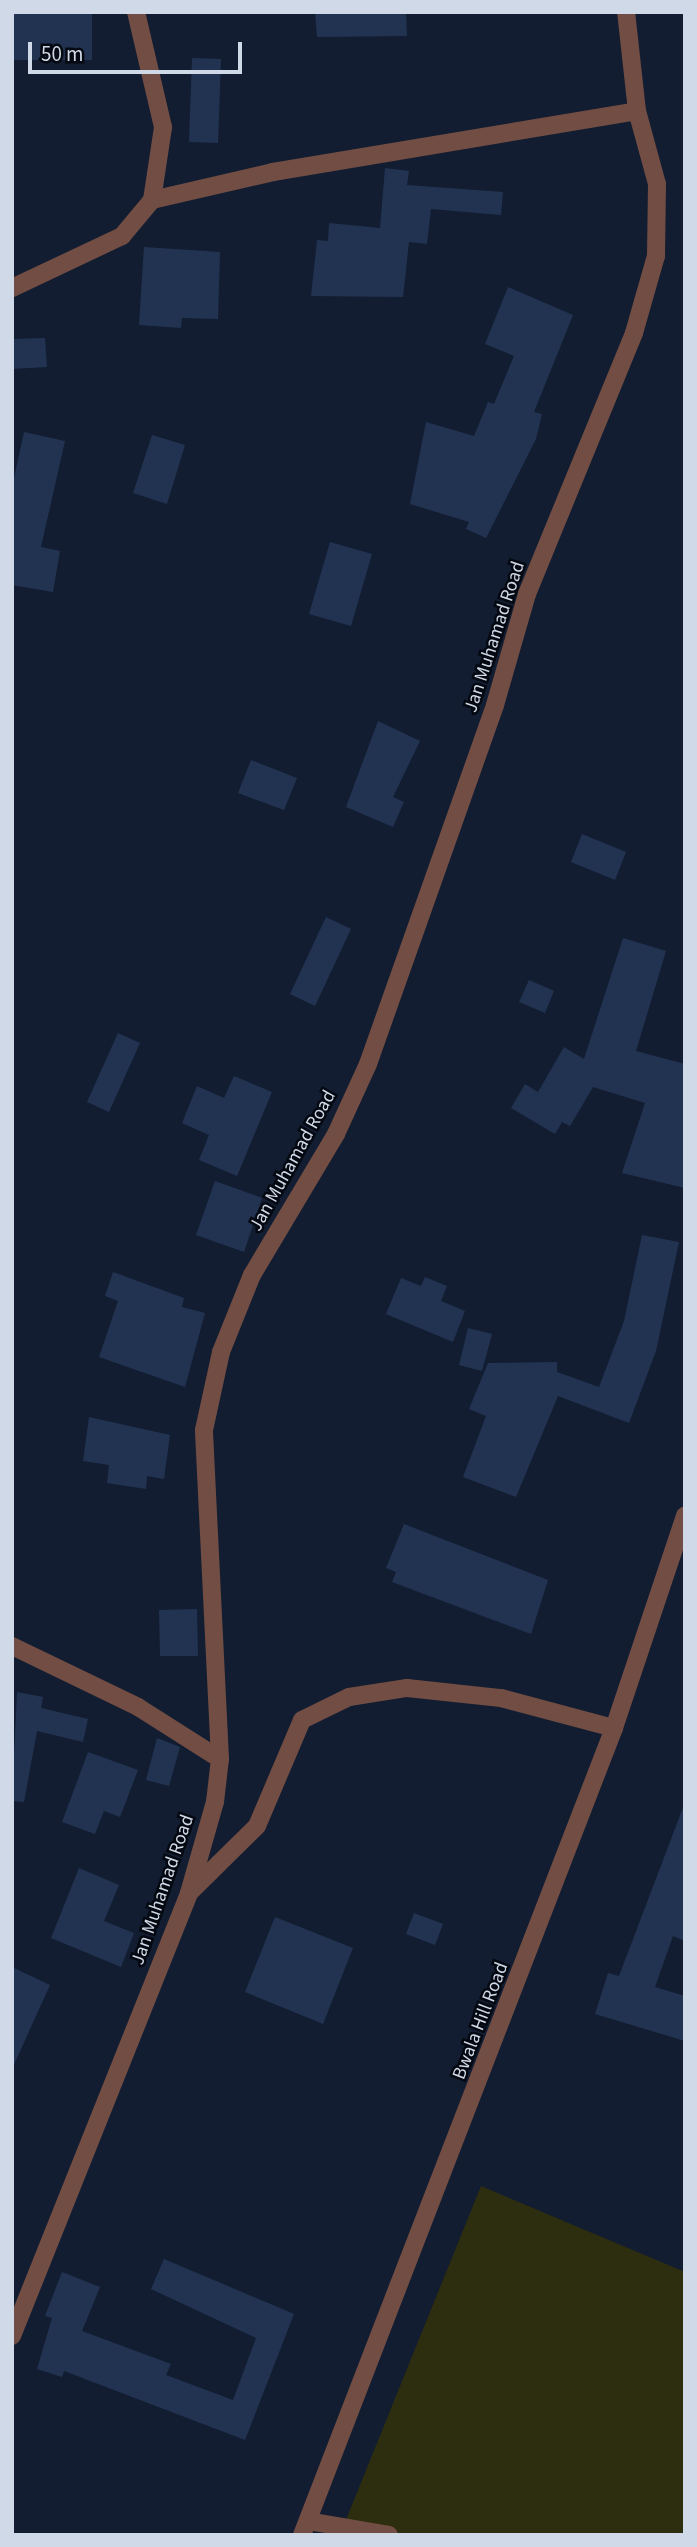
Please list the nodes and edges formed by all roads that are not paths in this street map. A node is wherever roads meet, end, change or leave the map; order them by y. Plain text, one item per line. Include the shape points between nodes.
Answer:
1 (136, 12) edge
2 (626, 12) edge
3 (637, 111) junction
4 (152, 200) junction
5 (12, 288) edge
6 (685, 1516) edge
7 (12, 1646) edge
8 (614, 1728) junction
9 (220, 1759) junction
10 (189, 1893) junction
11 (12, 2336) edge
12 (305, 2528) edge
13 (389, 2535) edge

1 - 4 street via 163,128
2 - 3 street, Jan Muhamad Road
3 - 4 street via 273,172
3 - 9 street, Jan Muhamad Road via 657,184 656,256 634,333 527,594 495,705 368,1064 336,1134 253,1275 221,1352 204,1430
4 - 5 street via 122,236
6 - 8 street, Bwala Hill Road
7 - 9 street via 138,1707
8 - 10 street via 501,1698 407,1688 349,1696 302,1720 257,1826
8 - 12 street, Bwala Hill Road
9 - 10 street, Jan Muhamad Road via 215,1802
10 - 11 street, Jan Muhamad Road
12 - 13 street

